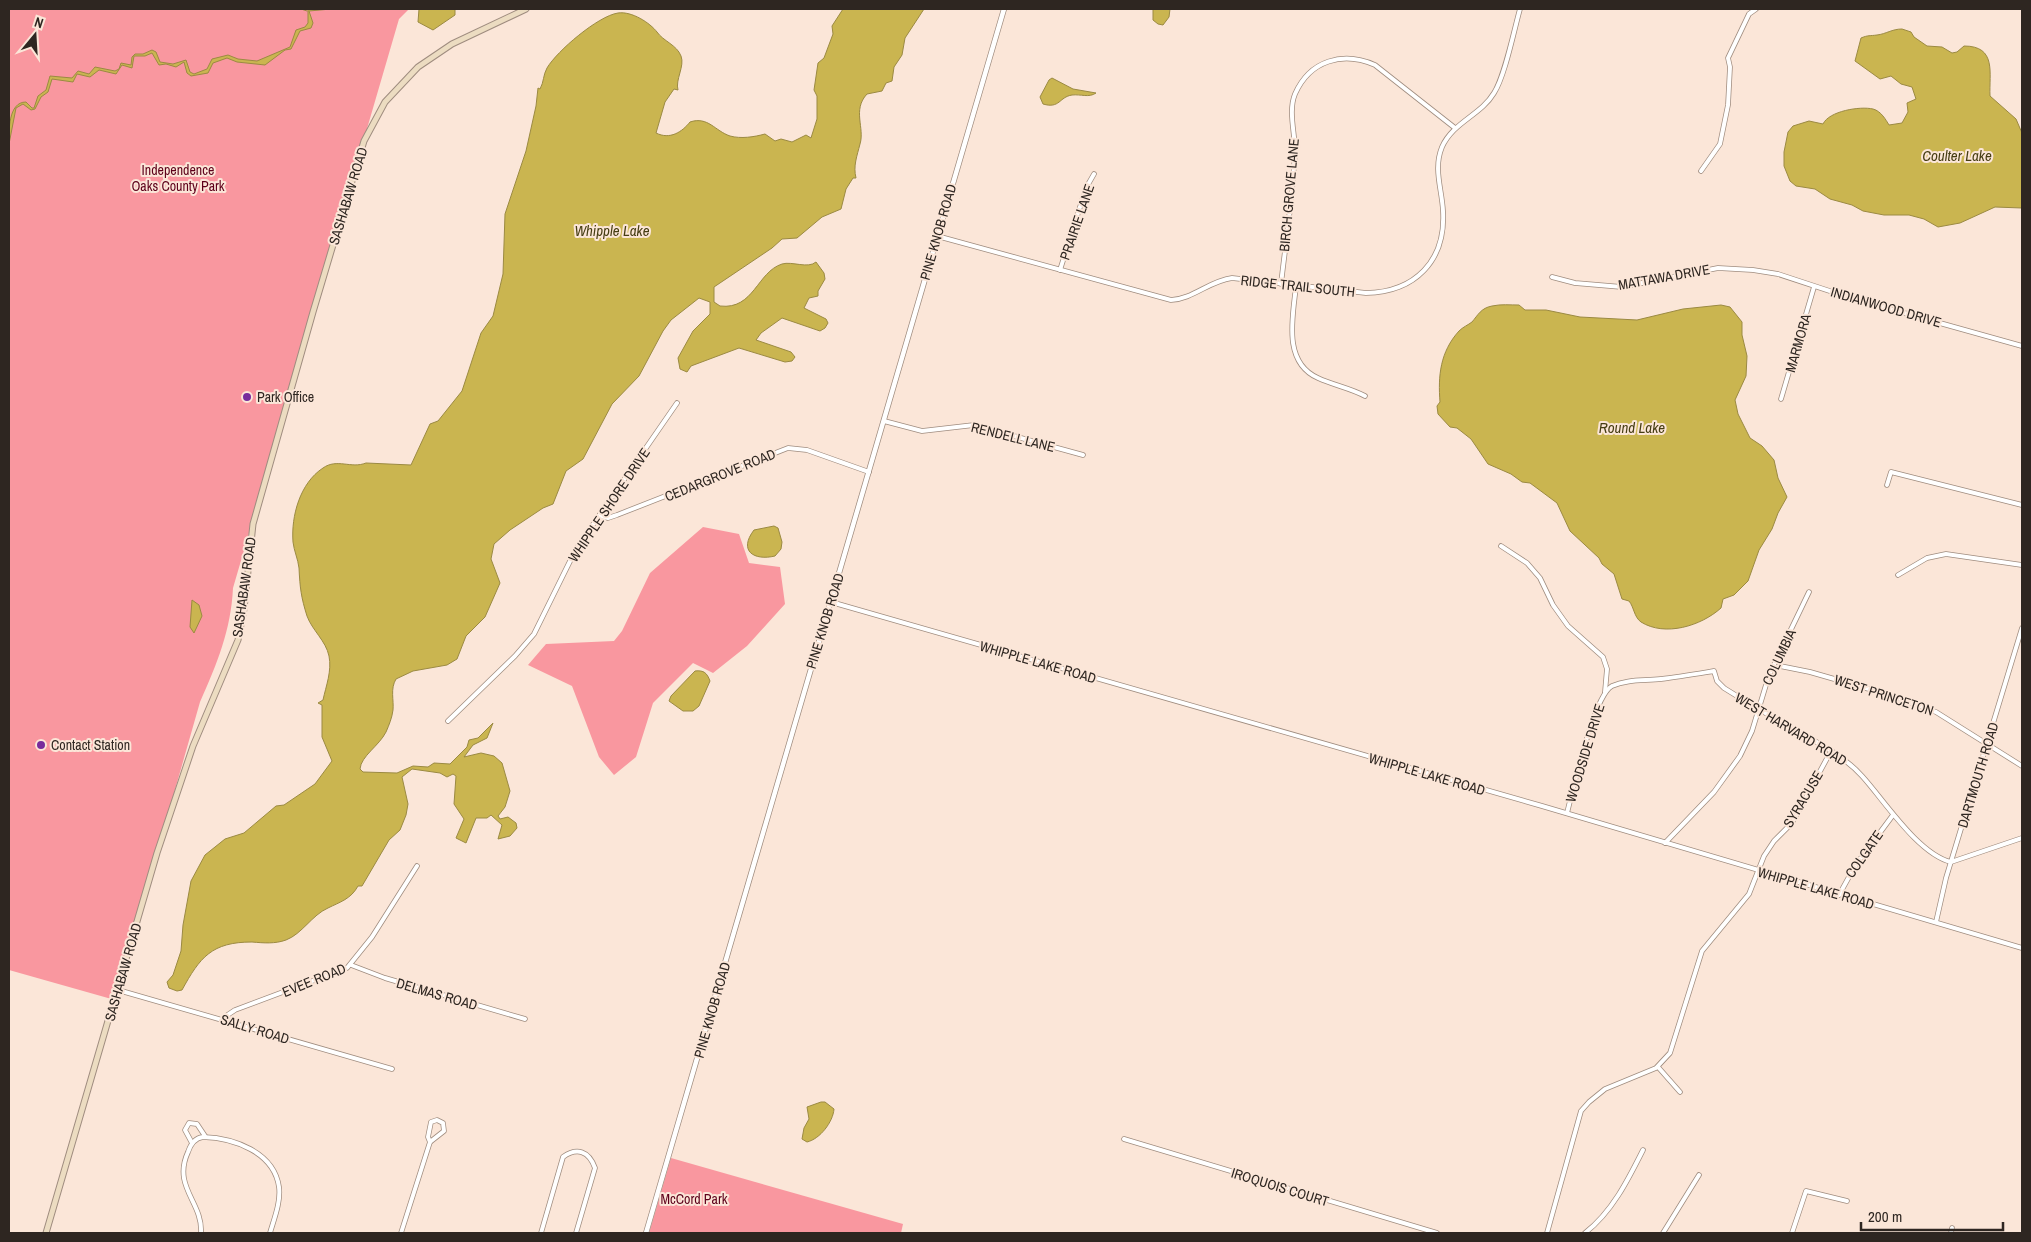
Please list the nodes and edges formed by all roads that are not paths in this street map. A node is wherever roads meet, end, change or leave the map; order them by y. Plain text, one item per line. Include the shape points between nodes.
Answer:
1 (526, 9) edge
2 (1004, 9) edge
3 (1520, 9) edge
4 (1756, 9) edge
5 (1455, 128) junction
6 (1701, 171) dead end
7 (1094, 174) dead end
8 (937, 236) junction
9 (1750, 269) joint
10 (1060, 270) junction
11 (1552, 277) dead end
12 (1281, 284) junction
13 (1296, 286) junction
14 (1814, 287) junction
15 (2022, 346) edge
16 (1365, 396) dead end
17 (1781, 399) dead end
18 (677, 402) dead end
19 (884, 421) junction
20 (1083, 455) dead end
21 (869, 472) junction
22 (1887, 485) dead end
23 (2022, 505) edge
24 (600, 516) junction
25 (1501, 546) dead end
26 (2022, 565) edge
27 (1898, 575) dead end
28 (1809, 592) dead end
29 (831, 602) junction
30 (2022, 628) edge
31 (1773, 669) junction
32 (1604, 692) junction
33 (1758, 708) junction
34 (448, 721) dead end
35 (1988, 744) junction
36 (1831, 751) junction
37 (2022, 766) edge
38 (1567, 814) junction
39 (1893, 814) junction
40 (2022, 838) edge
41 (1665, 843) junction
42 (1951, 862) junction
43 (416, 866) dead end
44 (1760, 872) junction
45 (1839, 894) junction
46 (1936, 922) junction
47 (2022, 948) edge
48 (351, 965) junction
49 (118, 990) junction
50 (525, 1019) dead end
51 (224, 1020) junction
52 (1658, 1067) junction
53 (392, 1069) dead end
54 (1680, 1092) dead end
55 (206, 1137) junction
56 (1124, 1138) dead end
57 (430, 1142) junction
58 (192, 1143) junction
59 (1643, 1150) dead end
60 (1699, 1175) dead end
61 (1847, 1202) dead end
62 (46, 1233) edge
63 (201, 1233) edge
64 (270, 1233) edge
65 (401, 1233) edge
66 (541, 1233) edge
67 (576, 1233) edge
68 (646, 1233) edge
69 (1436, 1233) edge
70 (1547, 1233) edge
71 (1585, 1233) edge
72 (1663, 1233) edge
73 (1792, 1233) edge

1 - 49 main road, SASHABAW ROAD via 452,44 422,64 389,97 367,135 315,303 253,524 238,640 187,764
2 - 8 street, PINE KNOB ROAD
3 - 5 street, RIDGE TRAIL SOUTH via 1494,93
4 - 6 street via 1749,14 1728,58 1728,105 1720,144
5 - 12 street, BIRCH GROVE LANE via 1366,61 1340,58 1314,70 1299,87 1292,103 1294,151
5 - 13 street, RIDGE TRAIL SOUTH via 1442,147 1438,171 1443,236 1433,260 1419,276 1402,287 1382,293
7 - 10 street, PRAIRIE LANE via 1086,188
8 - 10 street, RIDGE TRAIL SOUTH
8 - 19 street, PINE KNOB ROAD
9 - 11 street, MATTAWA DRIVE via 1718,268 1622,287 1575,283
9 - 14 street, INDIANWOOD DRIVE via 1778,274
10 - 12 street, RIDGE TRAIL SOUTH via 1171,300 1188,297 1225,279
12 - 13 street, RIDGE TRAIL SOUTH
13 - 16 street via 1291,330 1297,358 1316,377 1349,387
14 - 15 street, INDIANWOOD DRIVE
14 - 17 street, MARMORA
18 - 24 street, WHIPPLE SHORE DRIVE
19 - 20 street, RENDELL LANE via 931,431 974,425
19 - 21 street, PINE KNOB ROAD
21 - 24 street, CEDARGROVE ROAD via 807,450 788,448 617,515
21 - 29 street, PINE KNOB ROAD
22 - 23 street via 1892,472
24 - 34 street, WHIPPLE SHORE DRIVE via 576,549 534,634
25 - 32 street, WOODSIDE DRIVE via 1527,563 1540,578 1552,605 1564,621 1603,657 1607,670
26 - 27 street via 1946,554 1927,558
28 - 31 street, COLUMBIA
29 - 38 street, WHIPPLE LAKE ROAD
29 - 68 street, PINE KNOB ROAD
30 - 35 street, DARTMOUTH ROAD
31 - 33 street, COLUMBIA
31 - 35 street, WEST PRINCETON via 1780,666 1810,672 1890,695 1936,712
32 - 33 street, WEST HARVARD ROAD via 1625,682 1714,672 1724,688
32 - 38 street, WOODSIDE DRIVE via 1593,719
33 - 36 street, WEST HARVARD ROAD
33 - 41 street, COLUMBIA via 1747,742 1732,769
35 - 37 street, WEST PRINCETON
35 - 42 street, DARTMOUTH ROAD
36 - 39 street, WEST HARVARD ROAD via 1862,776
36 - 44 street, SYRACUSE via 1792,823 1767,851
38 - 41 street, WHIPPLE LAKE ROAD
39 - 42 street, WEST HARVARD ROAD via 1923,845
39 - 45 street, COLGATE
40 - 42 street
41 - 44 street, WHIPPLE LAKE ROAD
42 - 46 street, DARTMOUTH ROAD
43 - 48 street, EVEE ROAD
44 - 45 street, WHIPPLE LAKE ROAD
44 - 52 street, SYRACUSE via 1749,894 1702,951 1674,1046
45 - 46 street, WHIPPLE LAKE ROAD
46 - 47 street, WHIPPLE LAKE ROAD
48 - 50 street, DELMAS ROAD via 402,984
48 - 51 street, EVEE ROAD via 235,1010
49 - 51 street, SALLY ROAD
49 - 62 main road, SASHABAW ROAD
51 - 53 street, SALLY ROAD
52 - 54 street
52 - 70 street via 1605,1089 1581,1111
55 - 58 street via 196,1138
55 - 58 street via 197,1124 189,1123 185,1130
55 - 64 street via 248,1148 270,1164 279,1188
56 - 69 street, IROQUOIS COURT
57 - 57 street via 431,1122 437,1120 443,1123 444,1131
57 - 65 street
58 - 63 street via 183,1175 200,1218
59 - 71 street via 1616,1199 1595,1226
60 - 72 street
61 - 73 street via 1806,1191
66 - 67 street via 563,1157 572,1151 583,1152 592,1159 595,1168

